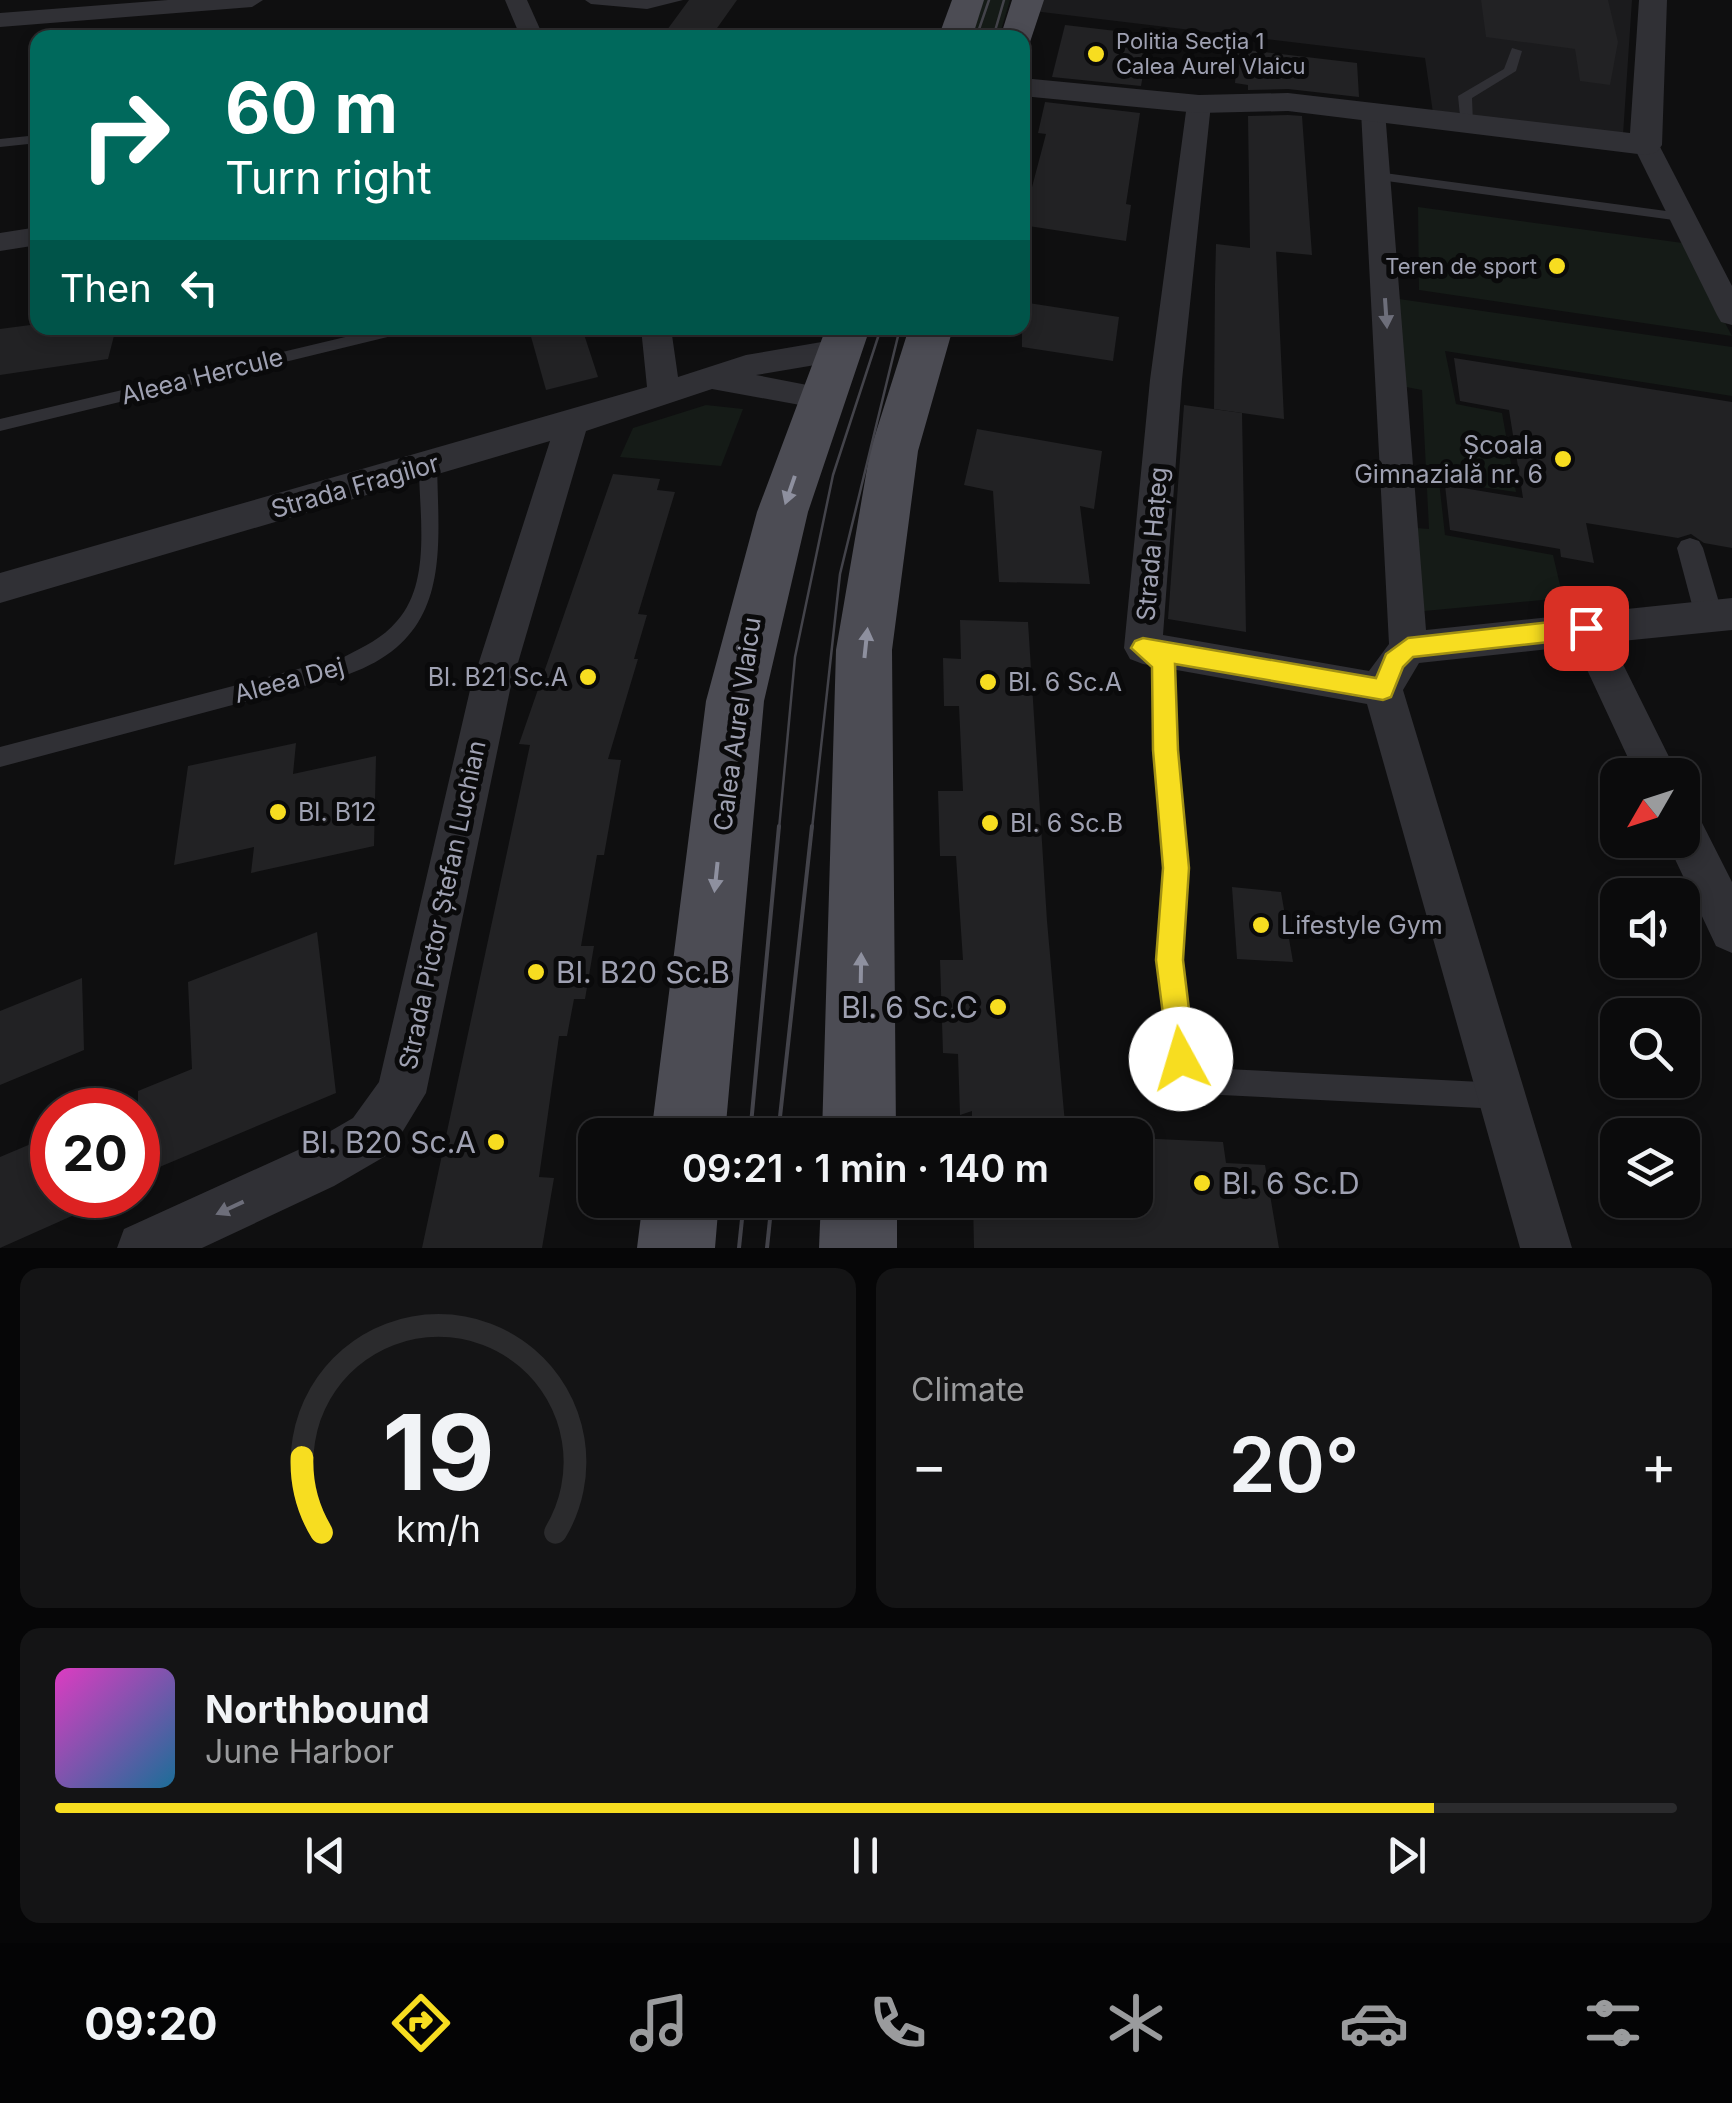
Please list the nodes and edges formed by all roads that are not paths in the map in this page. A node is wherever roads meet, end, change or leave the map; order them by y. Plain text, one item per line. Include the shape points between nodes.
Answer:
1 (252, 0) edge
2 (516, 0) edge
3 (591, 0) edge
4 (677, 0) edge
5 (968, 0) edge
6 (1028, 0) edge
7 (1652, 0) edge
8 (0, 20) edge
9 (529, 30) edge
10 (958, 30) edge
11 (1019, 30) edge
12 (1516, 51) dead end
13 (1030, 88) edge
14 (1200, 104) junction
15 (1373, 112) junction
16 (1466, 123) junction
17 (30, 140) edge
18 (0, 143) edge
19 (1646, 145) junction
20 (1377, 176) junction
21 (1681, 217) junction
22 (30, 237) edge
23 (0, 242) edge
24 (1732, 314) edge
25 (375, 335) edge
26 (657, 335) edge
27 (928, 335) edge
28 (836, 358) edge
29 (708, 377) junction
30 (664, 393) junction
31 (572, 423) junction
32 (0, 425) edge
33 (428, 466) junction
34 (1690, 548) dead end
35 (0, 588) edge
36 (1721, 615) edge
37 (1586, 628) junction
38 (1143, 648) junction
39 (1408, 648) junction
40 (1383, 690) junction
41 (0, 757) edge
42 (1649, 758) edge
43 (1697, 858) edge
44 (1732, 930) edge
45 (1503, 1096) junction
46 (690, 1118) edge
47 (860, 1118) edge
48 (679, 1218) edge
49 (859, 1218) edge
50 (143, 1248) edge
51 (676, 1248) edge
52 (858, 1248) edge
53 (1546, 1248) edge

1 - 8 street
2 - 9 street
3 - 4 lane
5 - 10 main road
6 - 11 main road
7 - 19 street
12 - 16 lane via 1510,71 1465,96
13 - 14 street
14 - 15 street via 1271,101
14 - 38 street, Strada Hațeg via 1166,380
15 - 16 street
15 - 20 street
16 - 19 street
17 - 18 lane
19 - 21 street
20 - 21 lane
20 -> 39 street
21 - 24 street
22 - 23 street
25 - 32 lane, Aleea Hercule
26 - 30 street
47 -> 27 main road via 864,650 894,451
28 - 29 street
28 - 29 street, Strada Fragilor via 783,358
28 -> 46 main road, Calea Aurel Vlaicu via 762,570 741,670
29 - 30 street, Strada Fragilor
30 - 31 street, Strada Fragilor
31 - 33 street, Strada Fragilor
31 -> 50 street, Strada Pictor Ștefan Luchian via 490,690 401,1093 371,1136
33 - 35 street, Strada Fragilor
33 - 41 lane, Aleea Dej via 426,595 415,616 378,652
34 - 36 street
36 - 37 street
37 - 39 street
37 - 42 street
38 - 40 street
38 - 45 lane, Strada Hațeg via 1164,662 1176,868 1170,960 1184,1070 1202,1081
39 - 40 street via 1394,661
40 - 45 street
43 - 44 street
45 - 53 street
48 - 51 main road
49 - 52 main road

